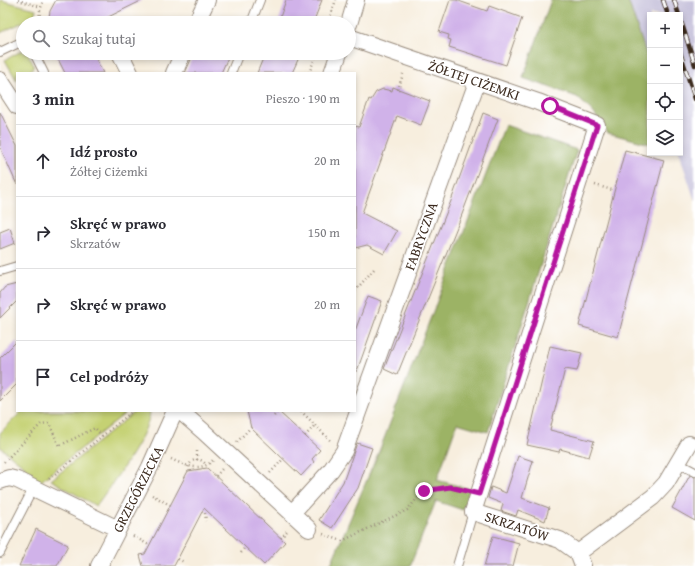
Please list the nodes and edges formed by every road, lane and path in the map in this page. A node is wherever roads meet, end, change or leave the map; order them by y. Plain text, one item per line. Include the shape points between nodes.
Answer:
1 (18, 0) edge
2 (44, 0) edge
3 (207, 0) edge
4 (260, 0) edge
5 (336, 0) edge
6 (356, 0) edge
7 (41, 7) junction
8 (40, 16) edge
9 (199, 16) edge
10 (254, 16) edge
11 (330, 16) edge
12 (351, 16) edge
13 (356, 39) edge
14 (16, 44) edge
15 (0, 52) edge
16 (38, 60) edge
17 (124, 60) edge
18 (180, 60) edge
19 (236, 60) edge
20 (314, 60) edge
21 (337, 60) edge
22 (44, 72) edge
23 (130, 72) edge
24 (174, 72) edge
25 (231, 72) edge
26 (309, 72) edge
27 (332, 72) edge
28 (404, 72) dead end
29 (0, 80) edge
30 (477, 82) junction
31 (398, 90) dead end
32 (16, 104) edge
33 (597, 125) joint
34 (591, 184) dead end
35 (612, 190) dead end
36 (16, 266) edge
37 (374, 269) dead end
38 (0, 271) edge
39 (356, 290) edge
40 (132, 412) edge
41 (175, 412) edge
42 (181, 412) edge
43 (277, 412) edge
44 (302, 412) edge
45 (274, 416) dead end
46 (315, 425) junction
47 (251, 427) dead end
48 (244, 435) dead end
49 (102, 436) junction
50 (305, 436) dead end
51 (689, 444) dead end
52 (197, 445) dead end
53 (336, 446) dead end
54 (284, 458) dead end
55 (171, 459) dead end
56 (197, 460) junction
57 (211, 462) dead end
58 (678, 463) junction
59 (206, 465) junction
60 (0, 466) edge
61 (276, 466) dead end
62 (188, 467) junction
63 (220, 472) dead end
64 (695, 472) edge
65 (216, 476) dead end
66 (0, 481) edge
67 (37, 489) junction
68 (479, 494) junction
69 (152, 495) dead end
70 (170, 505) dead end
71 (473, 512) junction
72 (205, 513) dead end
73 (292, 513) junction
74 (206, 521) dead end
75 (289, 529) dead end
76 (309, 529) joint
77 (124, 532) junction
78 (281, 538) dead end
79 (149, 544) dead end
80 (245, 548) dead end
81 (0, 553) edge
82 (240, 553) dead end
83 (178, 559) dead end
84 (581, 559) edge
85 (184, 562) dead end
86 (99, 566) edge
87 (457, 566) edge

1 - 7 path
2 - 7 path
3 - 9 street
4 - 10 lane
5 - 11 path
6 - 12 street
7 - 8 path
13 - 30 street, ŻÓŁTEJ CIŻEMKI
14 - 15 lane
16 - 22 lane
17 - 23 street
18 - 24 street
19 - 25 lane
20 - 26 path
21 - 27 street
28 - 31 path
29 - 32 street
30 - 33 street, ŻÓŁTEJ CIŻEMKI
30 - 73 street, FABRYCZNA via 344,451 319,484
33 - 68 street, SKRZATÓW
34 - 35 path
36 - 38 lane
37 - 39 path
40 - 49 path
41 - 77 street, GRZEGÓRZECKA
42 - 73 street via 204,430
43 - 45 path
44 - 46 path
46 - 50 path
46 - 53 path
47 - 48 path
49 - 60 path via 95,428 59,446 49,423 41,424
49 - 67 path
51 - 58 street, SKRZATÓW
52 - 56 path
54 - 61 path
55 - 62 path
56 - 59 path via 203,461
56 - 62 path via 192,461
57 - 59 path
58 - 64 lane
58 - 84 street, SKRZATÓW via 666,483 653,497
59 - 62 path
63 - 65 path
66 - 67 street via 9,478
67 - 77 street
67 - 81 lane
68 - 71 street, SKRZATÓW
68 - 76 path via 450,487 424,491 407,510 342,540
69 - 70 path
71 - 84 street, SKRZATÓW via 560,540
71 - 87 lane
72 - 74 path
73 - 76 street
75 - 78 path
77 - 79 path
77 - 86 street, GRZEGÓRZECKA
80 - 82 path
83 - 85 path

